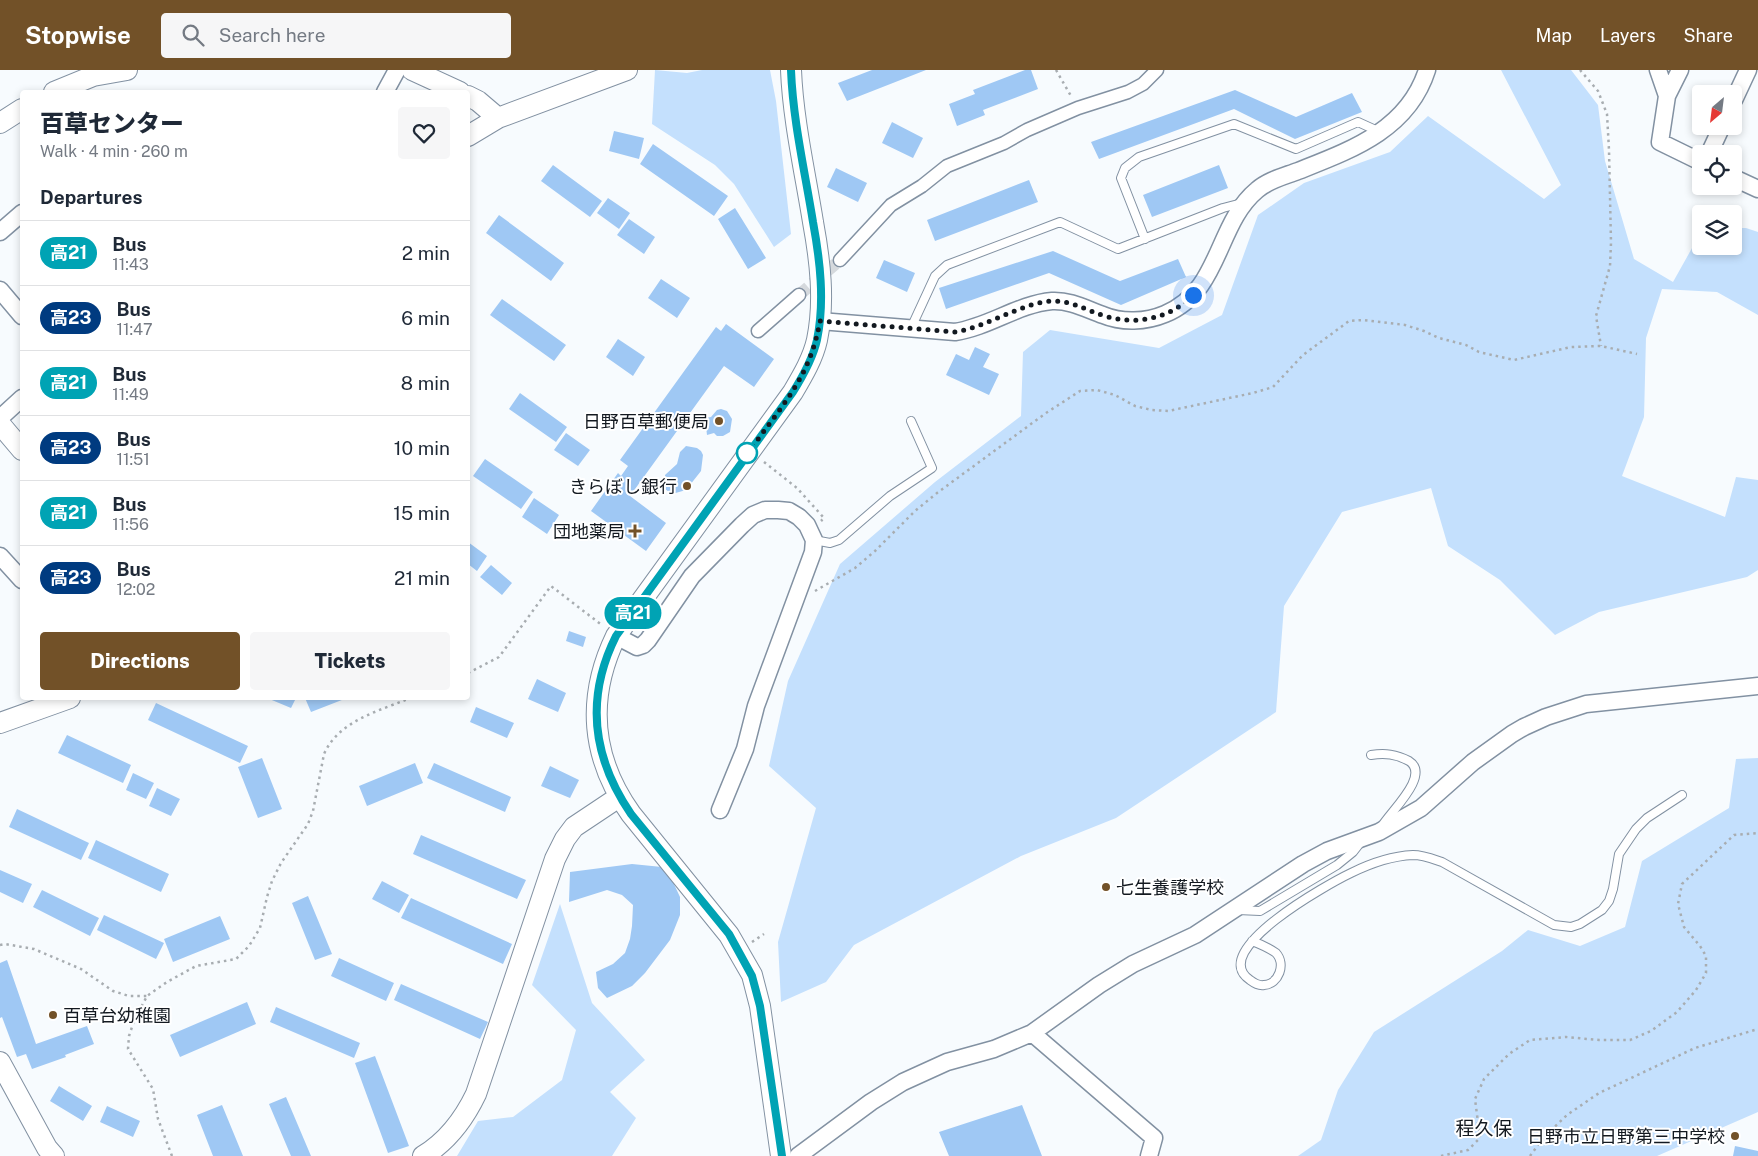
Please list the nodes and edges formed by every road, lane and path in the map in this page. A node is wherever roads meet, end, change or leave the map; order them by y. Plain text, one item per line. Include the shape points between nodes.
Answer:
1 (127, 70) edge
2 (397, 70) edge
3 (412, 70) edge
4 (627, 70) edge
5 (790, 70) edge
6 (1056, 70) edge
7 (1157, 70) edge
8 (1580, 70) edge
9 (1658, 70) edge
10 (1680, 70) edge
11 (1748, 70) edge
12 (1422, 72) edge
13 (94, 80) edge
14 (1741, 85) edge
15 (61, 90) edge
16 (386, 90) edge
17 (456, 90) edge
18 (1667, 96) junction
19 (470, 97) edge
20 (1078, 108) junction
21 (20, 111) edge
22 (498, 118) junction
23 (0, 123) edge
24 (1382, 132) junction
25 (470, 135) edge
26 (1692, 158) edge
27 (1742, 182) edge
28 (1758, 189) edge
29 (1244, 202) junction
30 (20, 215) edge
31 (0, 232) edge
32 (1145, 238) junction
33 (840, 260) tunnel mouth
34 (0, 290) edge
35 (799, 295) tunnel mouth
36 (20, 308) edge
37 (820, 321) junction
38 (911, 328) junction
39 (758, 331) dead end
40 (1601, 346) junction
41 (1637, 354) dead end
42 (20, 400) edge
43 (0, 418) edge
44 (911, 421) dead end
45 (0, 424) edge
46 (20, 448) edge
47 (764, 462) dead end
48 (824, 518) dead end
49 (814, 540) junction
50 (0, 556) edge
51 (20, 578) edge
52 (795, 601) junction
53 (611, 632) junction
54 (470, 672) edge
55 (1758, 686) edge
56 (64, 700) edge
57 (405, 700) edge
58 (0, 723) edge
59 (1371, 754) dead end
60 (1682, 795) dead end
61 (619, 797) junction
62 (720, 810) dead end
63 (1758, 834) edge
64 (1372, 835) junction
65 (1303, 886) junction
66 (1309, 896) junction
67 (1234, 910) junction
68 (764, 934) dead end
69 (1252, 941) junction
70 (748, 944) dead end
71 (0, 945) edge
72 (147, 996) junction
73 (1758, 1029) edge
74 (1032, 1033) junction
75 (0, 1062) edge
76 (49, 1153) edge
77 (787, 1155) edge
78 (172, 1156) edge
79 (423, 1156) edge
80 (1149, 1156) edge
81 (1441, 1156) edge
82 (1530, 1156) edge

1 - 13 street
2 - 16 street
3 - 17 street
4 - 22 street
5 - 37 street via 821,267
6 - 20 path
7 - 20 street via 1143,84 1128,92
8 - 40 path via 1598,91 1607,114 1611,251 1596,316
9 - 18 street
10 - 18 street
11 - 14 street
12 - 24 street via 1409,103
13 - 15 street
18 - 26 street via 1660,142
19 - 22 street
20 - 33 street via 948,166 891,205
21 - 23 street
22 - 25 street
24 - 29 street via 1342,153 1259,188
24 - 32 lane via 1358,122 1296,149 1234,124 1139,157 1125,168 1121,178
27 - 28 street
29 - 32 lane
29 - 38 street via 1206,280 1185,303 1165,314 1126,321 1073,303 1053,301 1030,306 972,329 955,332
30 - 31 street
32 - 38 lane via 1118,249 1060,222 947,265 935,276
34 - 36 street
35 - 39 street
37 - 38 street
37 - 53 street via 811,357 793,392
40 - 41 path
40 - 52 path via 1571,347 1514,360 1480,352 1406,325 1349,321 1303,355 1273,386 1254,393 1168,411 1135,406 1097,390 1080,391 937,493 855,568
42 - 43 street
44 - 49 lane via 932,468 890,496 839,540 830,543
45 - 46 street
47 - 48 path via 797,488
49 - 52 street via 813,552
49 - 53 street via 807,525 789,511 765,510 753,515 692,576 643,645 636,647
50 - 51 street
52 - 62 street via 756,706 745,748
53 - 54 path via 550,586 500,657
53 - 61 street via 598,690 597,735 604,763
55 - 64 street via 1586,704 1546,717 1512,734 1473,762 1421,808
56 - 58 street
57 - 72 path via 351,723 328,746 308,824 272,880 260,928 249,946 236,959 196,966
59 - 64 lane via 1401,757 1413,764 1417,773 1414,782
60 - 66 lane via 1636,829 1619,854 1609,901 1602,910 1571,927 1554,925 1542,919 1442,862 1414,855 1393,858 1352,873
61 - 77 street via 729,934 752,976 760,1006 774,1110
61 - 79 street via 574,826 565,839 555,859 476,1094 458,1125 446,1139
63 - 81 path via 1734,835 1682,884 1678,904 1684,927 1706,956 1706,973 1678,1012 1651,1031 1630,1040 1566,1036 1530,1040 1509,1054 1484,1078 1475,1099 1480,1138 1468,1150
64 - 65 lane via 1338,865
64 - 67 street via 1327,851
65 - 66 lane
65 - 67 lane via 1260,911
66 - 69 lane
67 - 74 street via 1195,935 1116,974
68 - 70 path
69 - 69 lane via 1240,962 1240,969 1256,984 1272,982 1278,976 1280,961 1276,954
71 - 72 path via 34,949 81,969 113,991 129,996
72 - 78 path via 134,1021 128,1049 153,1089 158,1119
73 - 82 path via 1694,1048 1599,1093 1567,1115
74 - 77 street via 994,1049 939,1065 903,1082
74 - 80 street via 1154,1138
75 - 76 street

